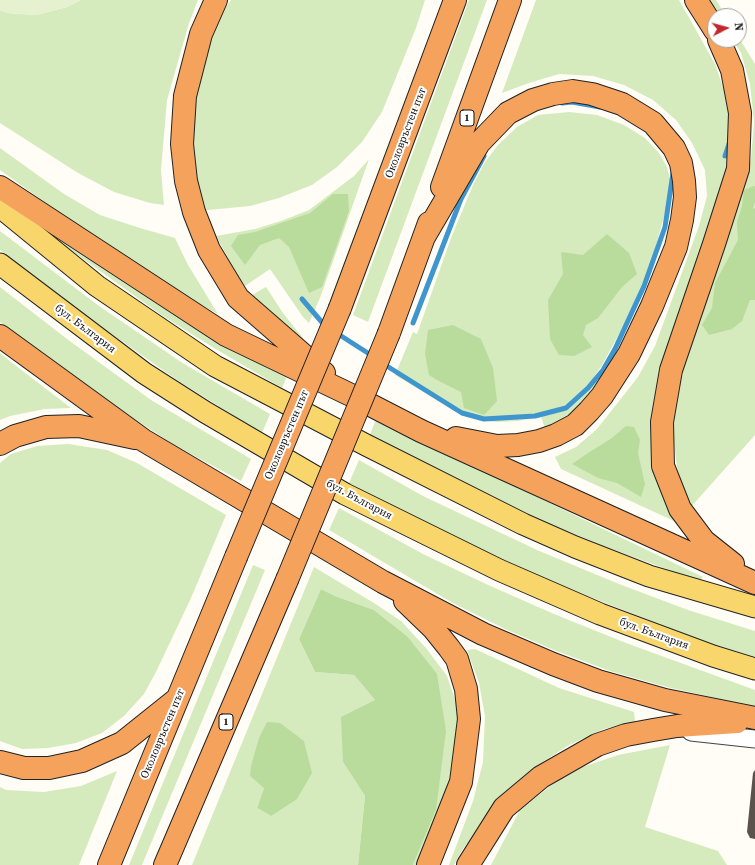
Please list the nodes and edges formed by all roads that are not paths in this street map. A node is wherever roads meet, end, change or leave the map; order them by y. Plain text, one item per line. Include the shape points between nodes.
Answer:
1 (216, 0) edge
2 (455, 0) edge
3 (510, 0) edge
4 (696, 0) edge
5 (707, 17) edge
6 (722, 48) edge
7 (0, 187) edge
8 (0, 207) edge
9 (424, 237) junction
10 (0, 264) edge
11 (0, 336) edge
12 (355, 397) junction
13 (421, 431) junction
14 (143, 440) junction
15 (0, 444) edge
16 (383, 582) junction
17 (755, 582) edge
18 (755, 607) edge
19 (755, 669) edge
20 (178, 698) junction
21 (755, 719) edge
22 (661, 729) junction
23 (755, 739) edge
24 (0, 762) edge
25 (109, 865) edge
26 (165, 865) edge
27 (428, 865) edge
28 (468, 865) edge

1 - 12 highway via 201,34 185,96 182,144 186,181 194,212 209,250 238,298 315,366
2 - 20 highway, Околовръстен път, bridge via 340,308
3 - 9 highway, 1
4 - 5 highway
6 - 17 highway via 732,70 740,113 738,169 671,370 662,422 663,466 680,509 704,541
7 - 12 highway via 226,335
8 - 18 main road via 98,286 215,366 523,524 649,576
9 - 13 highway via 480,143 508,113 533,100 553,94 573,91 622,104 653,123 674,148 681,163 685,197 676,247 629,354 602,396 589,411 575,425 556,435 518,445 497,446
9 - 26 highway, 1, bridge via 389,333
10 - 19 main road, бул. България via 144,373 345,494 499,570 600,614
11 - 14 highway
12 - 13 highway
13 - 17 highway
14 - 15 highway via 72,426 46,427 14,436
14 - 16 highway
16 - 21 highway via 483,634 590,678 665,700
16 - 27 highway via 434,628 450,648 457,659 466,689 469,719 460,782
20 - 24 highway via 122,743 82,761 49,768 24,768
20 - 25 highway, Околовръстен път
21 - 22 highway
22 - 23 lane
22 - 28 highway via 626,735 597,745 541,777 504,808

